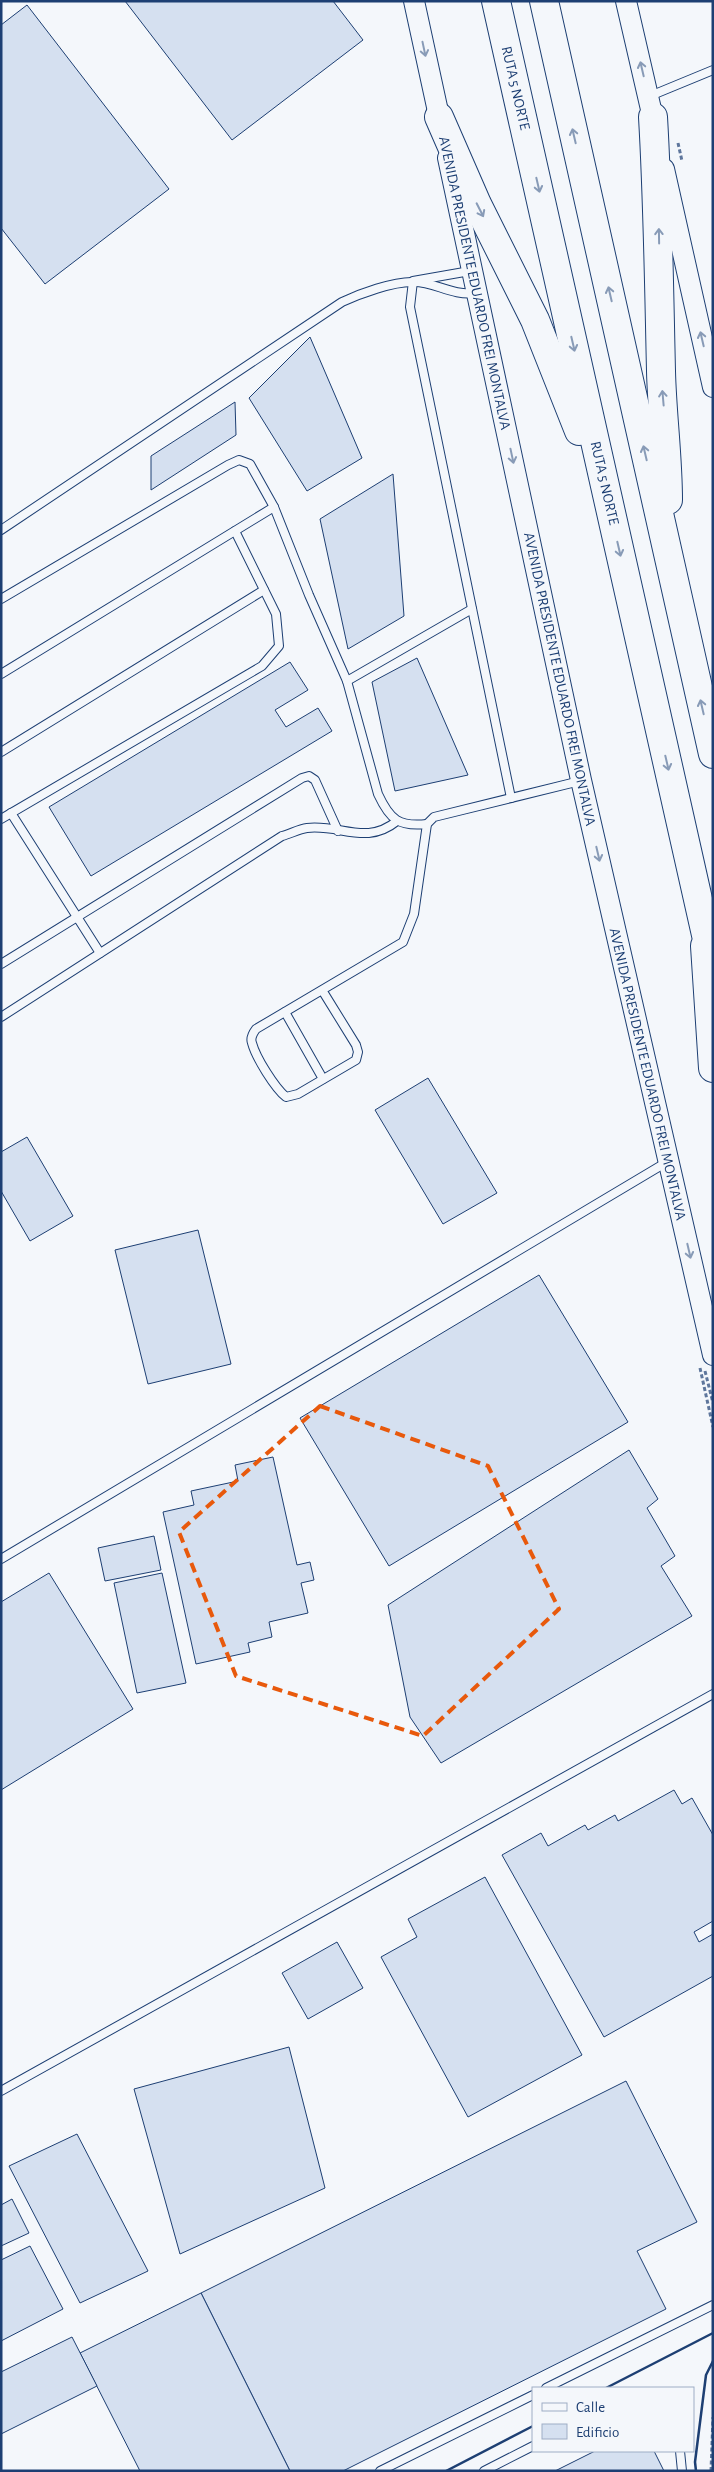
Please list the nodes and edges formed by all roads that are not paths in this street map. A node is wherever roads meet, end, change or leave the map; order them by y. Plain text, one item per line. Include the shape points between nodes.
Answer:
1 (414, 1) edge
2 (496, 1) edge
3 (544, 1) edge
4 (626, 1) edge
5 (713, 70) edge
6 (650, 106) junction
7 (439, 117) junction
8 (472, 270) junction
9 (413, 282) junction
10 (476, 292) junction
11 (713, 387) edge
12 (605, 484) junction
13 (274, 508) junction
14 (1, 530) edge
15 (235, 532) junction
16 (668, 552) junction
17 (264, 590) junction
18 (1, 599) edge
19 (472, 609) junction
20 (1, 674) edge
21 (347, 681) junction
22 (1, 752) edge
23 (713, 754) edge
24 (582, 780) junction
25 (511, 798) junction
26 (11, 813) junction
27 (1, 819) edge
28 (397, 821) junction
29 (427, 824) junction
30 (338, 831) junction
31 (77, 917) junction
32 (704, 925) junction
33 (100, 953) junction
34 (1, 964) edge
35 (713, 966) edge
36 (322, 990) junction
37 (285, 1012) junction
38 (1, 1017) edge
39 (713, 1068) edge
40 (323, 1079) junction
41 (668, 1162) junction
42 (713, 1355) edge
43 (1, 1559) edge
44 (713, 1694) edge
45 (1, 2091) edge
46 (713, 2305) edge
47 (548, 2387) edge
48 (532, 2395) edge
49 (532, 2447) edge
50 (680, 2452) edge
51 (380, 2471) edge
52 (484, 2471) edge
53 (682, 2471) edge

1 -> 7 street, AVENIDA PRESIDENTE EDUARDO FREI MONTALVA
2 -> 12 highway, RUTA 5 NORTE
16 -> 3 highway
6 -> 4 street
5 - 6 lane
11 -> 6 street
16 -> 6 highway via 659,218
7 - 8 street, AVENIDA PRESIDENTE EDUARDO FREI MONTALVA
7 -> 12 highway via 477,204 535,320 576,423
8 - 9 lane
8 - 10 street, AVENIDA PRESIDENTE EDUARDO FREI MONTALVA
9 - 10 lane via 461,294
9 - 14 lane via 364,292 342,302
9 - 19 lane via 410,307
10 -> 24 street, AVENIDA PRESIDENTE EDUARDO FREI MONTALVA
12 -> 32 highway, RUTA 5 NORTE
13 - 15 lane
13 - 18 lane via 250,464 239,460
13 - 21 lane
15 - 17 lane
15 - 20 lane
23 -> 16 highway
17 - 22 lane
17 - 26 lane via 276,614 279,646 262,666
19 - 21 lane
19 - 25 lane
21 - 28 lane via 378,794 386,810
24 - 25 lane
24 -> 41 street, AVENIDA PRESIDENTE EDUARDO FREI MONTALVA
25 - 29 lane via 434,816
26 - 27 lane
26 - 31 lane
28 - 29 lane via 410,826
28 - 30 lane via 375,834
29 - 36 lane via 414,914 403,942
30 - 31 lane via 315,780 309,776 302,778
30 - 33 lane via 306,828 282,836
31 - 33 lane
31 - 34 lane
32 - 35 highway, RUTA 5 NORTE
32 - 39 highway
33 - 38 lane
36 - 37 lane
36 - 40 lane via 358,1052 356,1060
37 - 40 lane
37 - 40 lane via 256,1029 252,1035 258,1055 286,1097 298,1094
41 -> 42 street, AVENIDA PRESIDENTE EDUARDO FREI MONTALVA
41 - 43 lane
44 - 45 lane
46 - 47 lane
48 - 51 lane
49 - 52 lane
50 - 53 lane

